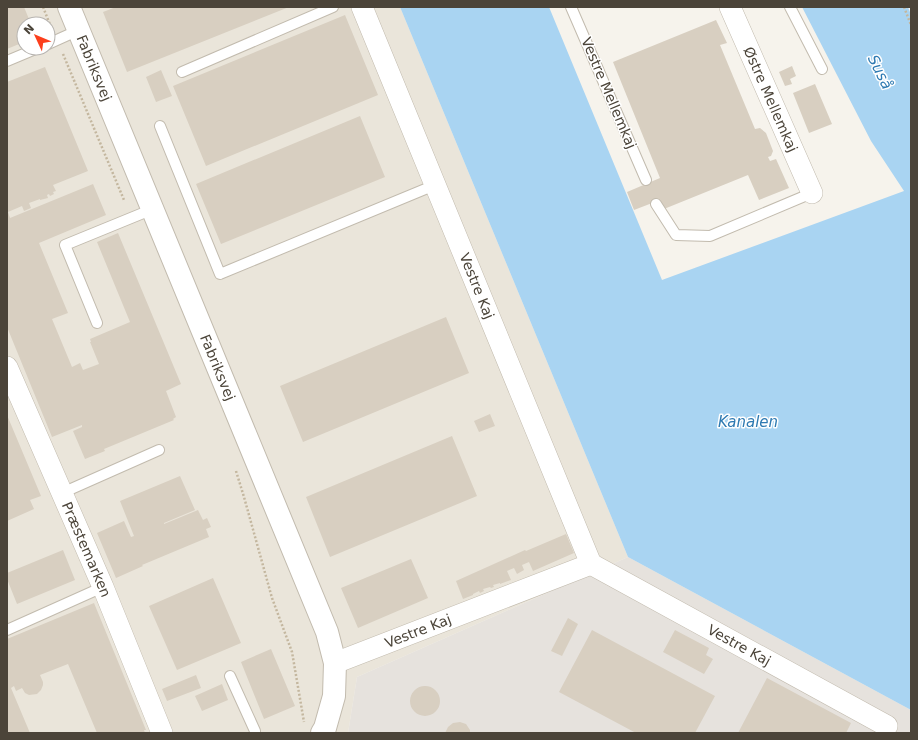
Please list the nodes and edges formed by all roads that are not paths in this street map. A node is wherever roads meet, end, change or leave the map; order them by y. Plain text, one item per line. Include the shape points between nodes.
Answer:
1 (70, 7) edge
2 (333, 7) edge
3 (362, 7) edge
4 (571, 7) edge
5 (730, 7) edge
6 (790, 7) edge
7 (79, 30) junction
8 (56, 40) edge
9 (19, 56) edge
10 (7, 61) edge
11 (822, 69) dead end
12 (182, 72) dead end
13 (160, 126) dead end
14 (646, 180) dead end
15 (436, 186) junction
16 (812, 193) joint
17 (656, 204) dead end
18 (153, 209) junction
19 (97, 323) dead end
20 (7, 367) edge
21 (159, 450) dead end
22 (62, 493) junction
23 (591, 564) junction
24 (103, 587) junction
25 (7, 630) edge
26 (335, 663) junction
27 (230, 676) dead end
28 (887, 726) dead end
29 (313, 728) edge
30 (162, 733) edge
31 (255, 733) edge

1 - 7 street, Fabriksvej
2 - 12 lane
3 - 15 street, Vestre Kaj
4 - 14 lane, Vestre Mellemkaj
5 - 16 street, Østre Mellemkaj
6 - 11 lane
7 - 8 lane
7 - 18 street, Fabriksvej
9 - 10 lane
13 - 15 lane via 220,274
15 - 23 street, Vestre Kaj
16 - 17 lane via 710,236 676,235
18 - 19 lane via 65,245
18 - 26 street, Fabriksvej via 327,632
20 - 22 street, Præstemarken
21 - 22 lane
22 - 24 street, Præstemarken
23 - 26 street, Vestre Kaj
23 - 28 street, Vestre Kaj
24 - 25 lane
24 - 30 street, Præstemarken
26 - 29 street, Fabriksvej via 334,696 325,728
27 - 31 lane

